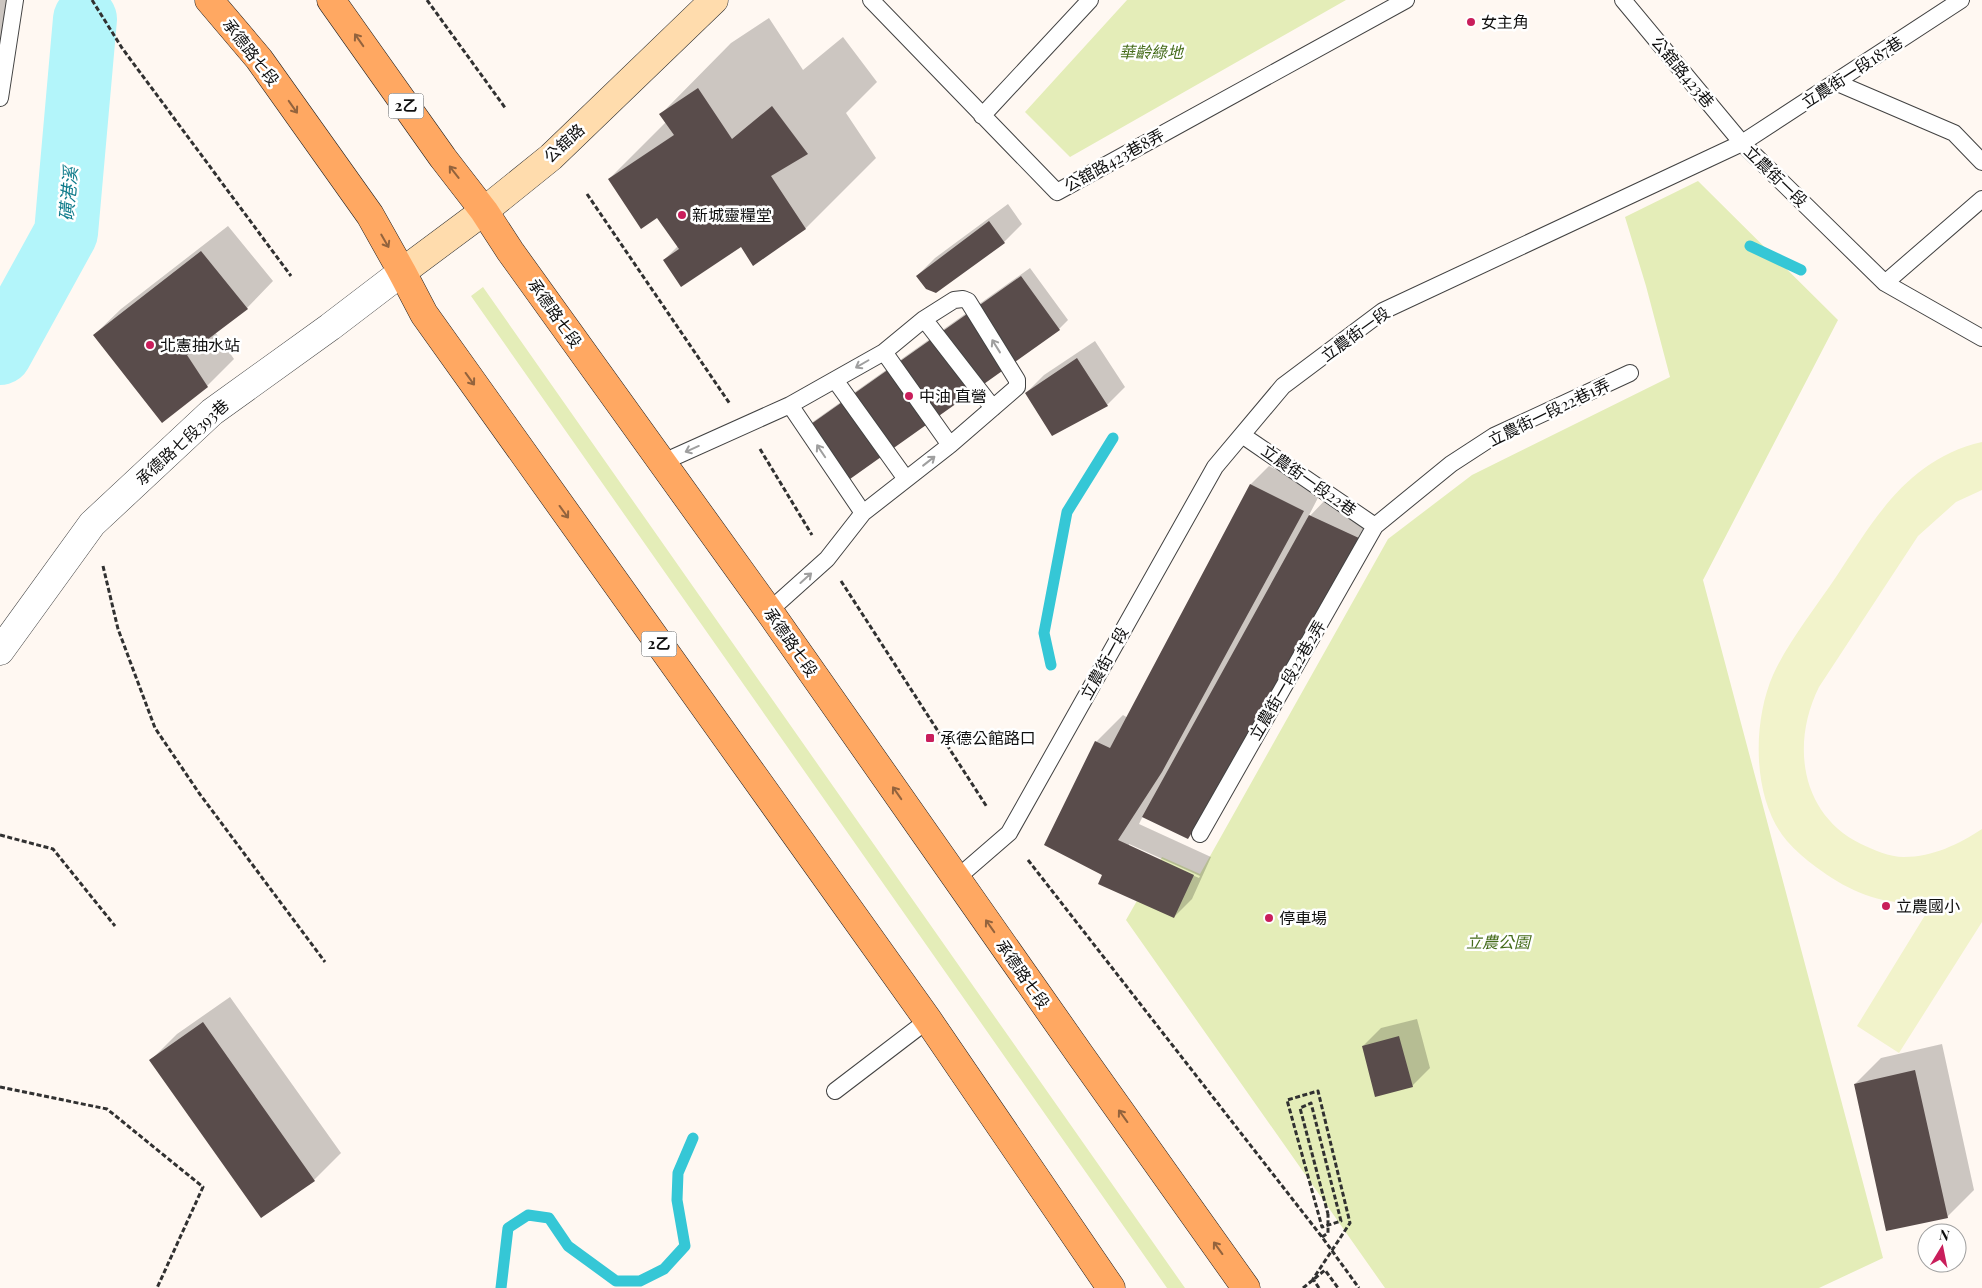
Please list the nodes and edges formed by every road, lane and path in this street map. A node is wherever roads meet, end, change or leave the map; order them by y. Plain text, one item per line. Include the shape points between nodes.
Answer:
1 (15, 0) edge
2 (92, 0) edge
3 (209, 0) edge
4 (331, 0) edge
5 (427, 0) edge
6 (714, 0) edge
7 (871, 0) edge
8 (1090, 0) edge
9 (1406, 0) edge
10 (1624, 0) edge
11 (1961, 0) edge
12 (1835, 82) junction
13 (0, 98) edge
14 (506, 110) dead end
15 (982, 116) junction
16 (1742, 143) junction
17 (1982, 162) edge
18 (587, 194) dead end
19 (1982, 199) edge
20 (484, 211) junction
21 (402, 272) junction
22 (291, 276) dead end
23 (1885, 283) junction
24 (924, 319) junction
25 (1982, 338) edge
26 (884, 352) junction
27 (1630, 373) dead end
28 (835, 380) junction
29 (790, 405) junction
30 (993, 408) junction
31 (745, 426) junction
32 (1242, 435) junction
33 (950, 445) junction
34 (662, 462) junction
35 (906, 479) junction
36 (863, 513) junction
37 (92, 524) junction
38 (1375, 526) junction
39 (827, 559) junction
40 (769, 611) junction
41 (0, 651) edge
42 (987, 807) dead end
43 (1200, 834) dead end
44 (0, 835) edge
45 (1028, 860) dead end
46 (956, 878) junction
47 (115, 926) dead end
48 (325, 962) dead end
49 (928, 1020) junction
50 (0, 1087) edge
51 (835, 1091) dead end
52 (1322, 1238) junction
53 (157, 1288) edge
54 (1111, 1288) edge
55 (1246, 1288) edge
56 (1303, 1288) edge
57 (1319, 1288) edge
58 (1338, 1288) edge
59 (1359, 1288) edge

1 - 13 lane
2 - 22 path via 122,48
3 -> 21 main road, 承德路七段 / 2乙 via 259,59 359,200
20 -> 4 main road, 承德路七段 / 2乙
5 - 14 path
6 - 20 street, 公舘路 via 551,157
7 - 15 lane, 公舘路423巷8弄
8 - 15 lane
9 - 15 lane, 公舘路423巷8弄 via 1057,192
10 - 16 lane, 公舘路423巷
11 - 12 lane, 立農街一段187巷
12 - 16 lane, 立農街一段187巷
12 - 17 lane via 1954,133
16 - 23 lane, 立農街一段
16 - 32 lane, 立農街一段 via 1383,311 1283,386
18 - 31 path
19 - 23 lane
20 - 21 street, 公舘路
20 - 34 main road, 承德路七段 / 2乙
21 - 37 street, 承德路七段393巷 via 212,412
21 -> 49 main road, 承德路七段 / 2乙 via 424,314
23 - 25 lane, 立農街一段
24 - 26 lane
24 - 30 lane
30 -> 24 lane via 1017,387 1017,380 968,301 954,300
26 -> 28 lane
26 - 33 lane
27 - 38 lane, 立農街一段22巷1弄 via 1494,436 1451,464
28 - 29 lane
28 - 35 lane
29 - 31 lane
36 -> 29 lane
30 - 33 lane
31 -> 34 lane
31 - 39 path
32 - 38 lane, 立農街一段22巷
32 - 46 lane, 立農街一段 via 1215,467 1009,832
35 -> 33 lane
34 - 40 main road, 承德路七段 / 2乙
35 - 36 lane
36 - 39 lane
37 - 41 street, 承德路七段393巷
37 - 48 path via 118,629 155,728 199,793
38 - 43 lane, 立農街一段22巷2弄
40 -> 39 lane
39 - 42 path
46 -> 40 main road, 承德路七段 / 2乙
44 - 47 path via 53,849
45 - 52 path
55 -> 46 main road, 承德路七段 / 2乙
49 - 51 lane
49 - 54 main road, 承德路七段 / 2乙
50 - 53 path via 107,1109 203,1187
52 - 57 path, bridge via 1328,1232 1328,1214 1300,1108 1311,1104 1341,1222 1322,1227 1287,1100 1318,1091 1350,1223 1313,1279
52 - 59 path
56 - 58 path, bridge via 1325,1270

